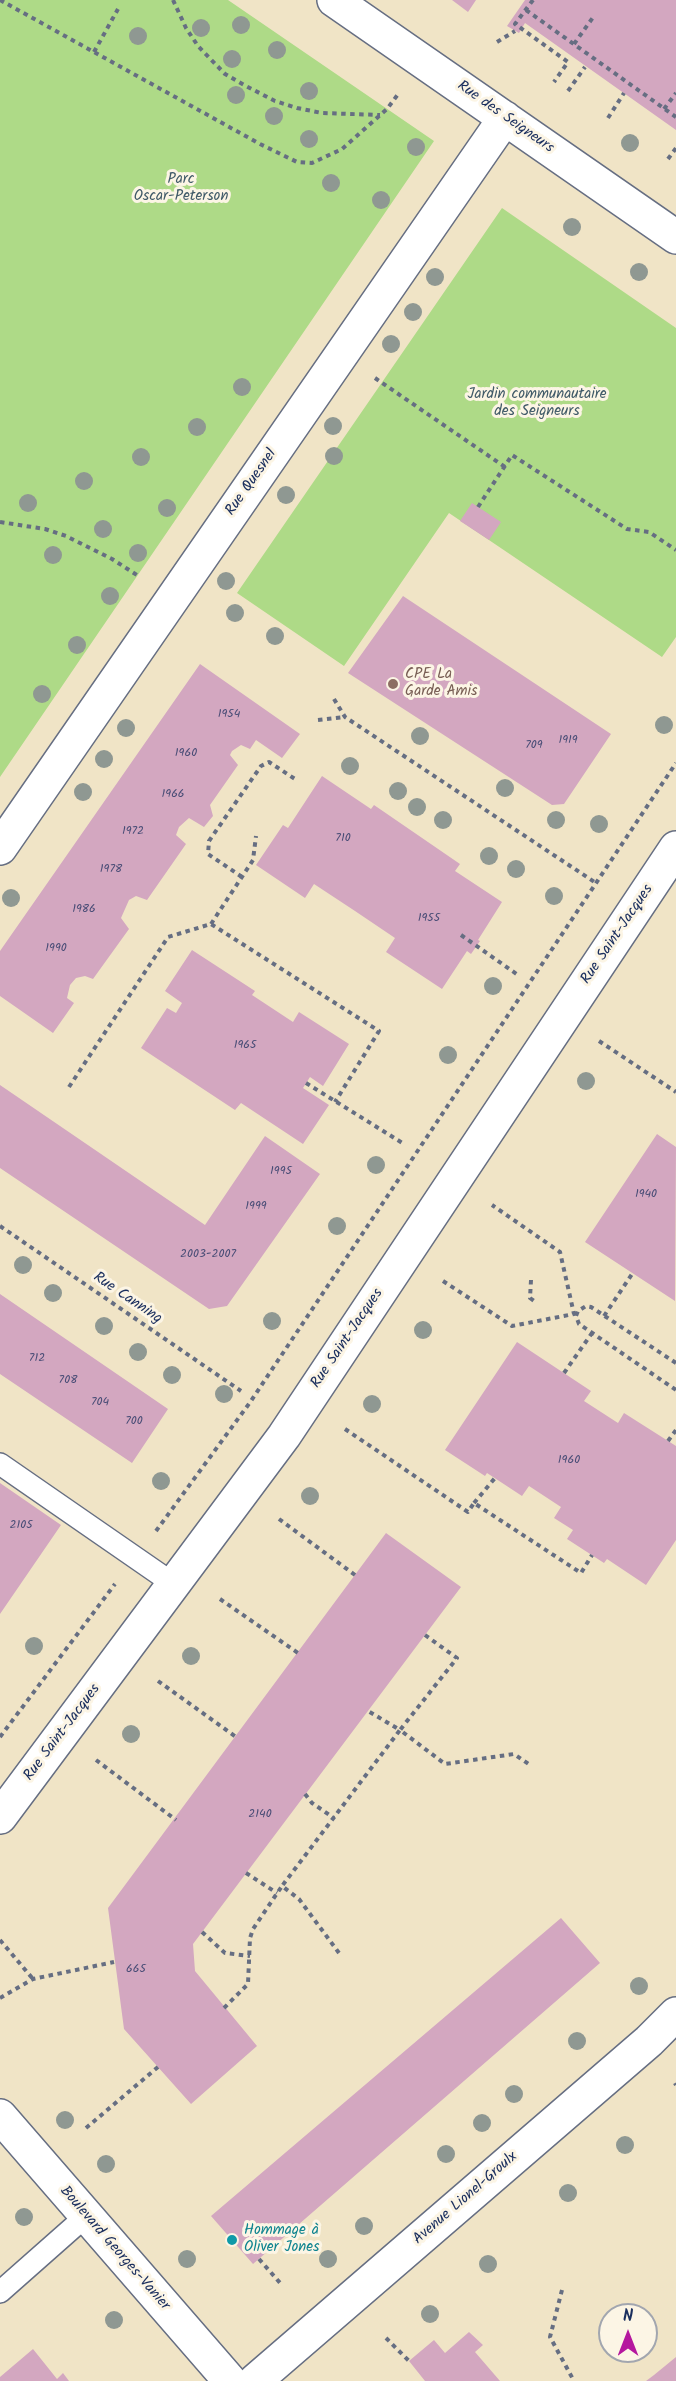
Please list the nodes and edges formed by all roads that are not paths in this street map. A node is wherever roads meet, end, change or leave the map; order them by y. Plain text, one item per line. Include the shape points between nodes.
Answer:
1 (334, 0) edge
2 (505, 118) junction
3 (676, 237) edge
4 (0, 848) edge
5 (676, 848) edge
6 (0, 1464) edge
7 (175, 1585) junction
8 (0, 1817) edge
9 (676, 2014) edge
10 (0, 2116) edge
11 (86, 2216) junction
12 (0, 2292) edge
13 (230, 2381) edge
14 (255, 2381) edge

1 - 2 street, Rue des Seigneurs
2 - 3 street, Rue des Seigneurs
2 - 4 street, Rue Quesnel
5 - 7 street, Rue Saint-Jacques via 284,1436
6 - 7 lane
7 - 8 street, Rue Saint-Jacques
9 - 14 street, Avenue Lionel-Groulx
10 - 11 street, Boulevard Georges-Vanier
11 - 12 lane
11 - 13 street, Boulevard Georges-Vanier

